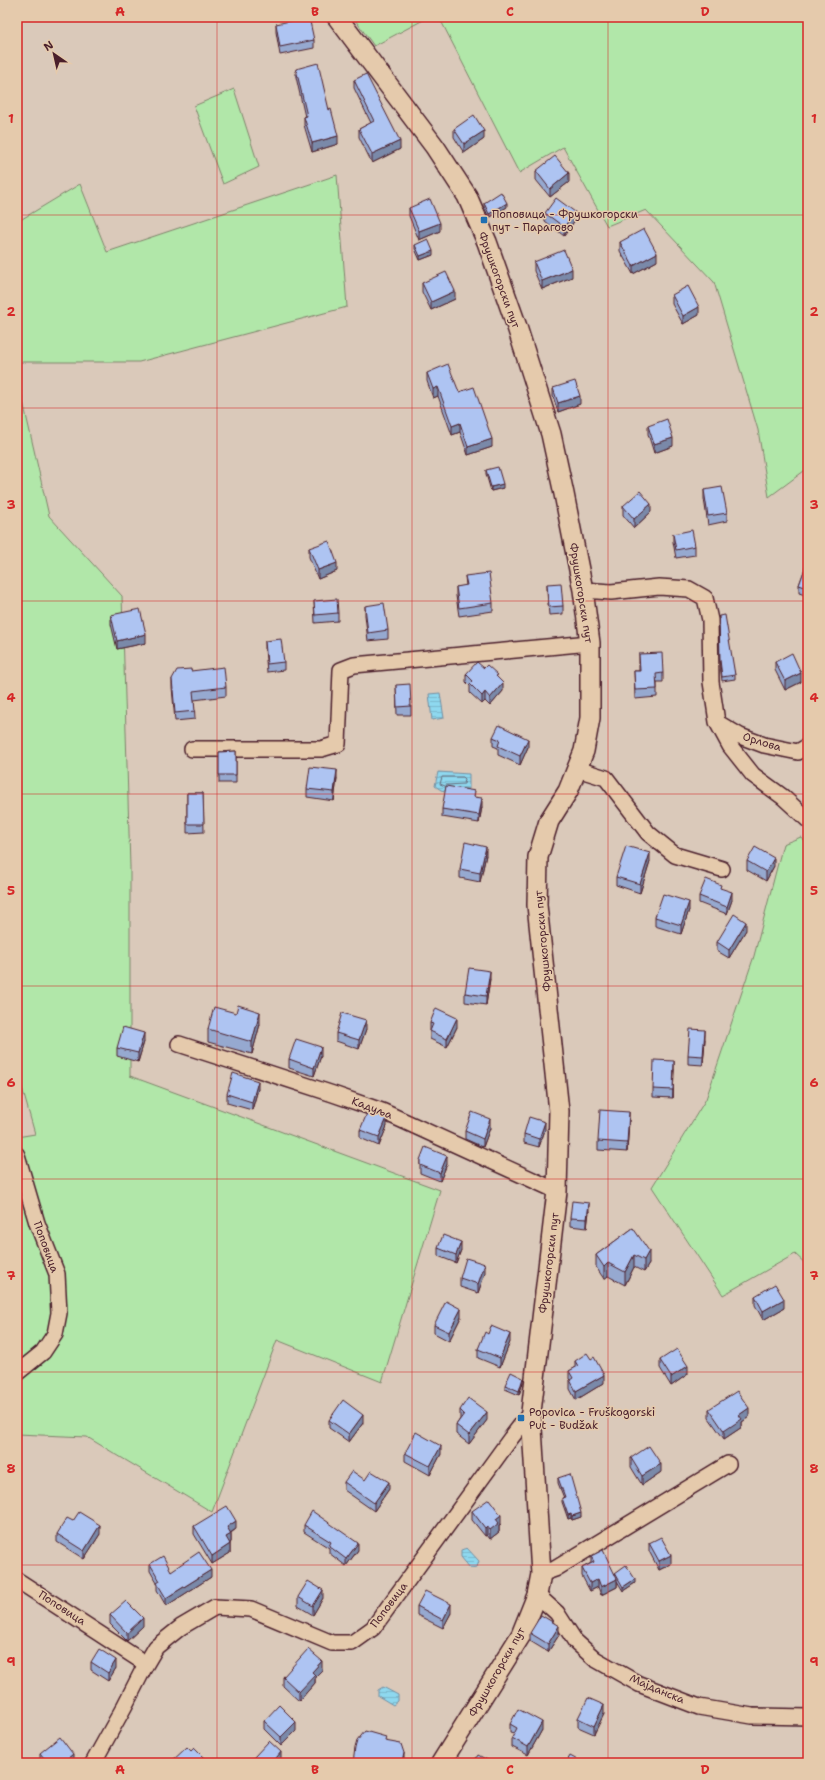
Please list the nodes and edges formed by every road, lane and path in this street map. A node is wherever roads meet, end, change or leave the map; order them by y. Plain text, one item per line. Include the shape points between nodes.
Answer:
1 (337, 17) edge
2 (583, 590) junction
3 (590, 642) junction
4 (717, 722) junction
5 (808, 746) edge
6 (192, 749) dead end
7 (577, 769) junction
8 (808, 820) edge
9 (722, 868) dead end
10 (179, 1044) dead end
11 (17, 1155) edge
12 (558, 1191) junction
13 (17, 1373) edge
14 (531, 1412) junction
15 (728, 1464) dead end
16 (541, 1574) junction
17 (17, 1580) edge
18 (537, 1595) junction
19 (146, 1664) junction
20 (808, 1717) edge
21 (93, 1763) edge
22 (441, 1763) edge

1 - 2 street, Фрушкогорски пут via 435,146 467,196 487,242 517,327 550,434
2 - 3 street, Фрушкогорски пут
2 - 4 street via 611,592 659,587 689,589 705,598 710,620 711,682
3 - 6 street via 354,665 341,670 338,744 321,748
3 - 7 street, Фрушкогорски пут via 590,718 584,752
4 - 5 street, Орлова via 740,736 764,745 798,752
4 - 8 street via 730,746 754,775 784,797
7 - 9 street via 606,778 648,833 675,855
7 - 12 street, Фрушкогорски пут via 568,791 549,821 538,857 538,905 559,1112
10 - 12 street, Кадуља via 382,1111
11 - 13 street, Поповица via 37,1223 57,1274 59,1313 55,1334 43,1352
12 - 14 street, Фрушкогорски пут
14 - 16 street, Фрушкогорски пут
14 - 19 street, Поповица via 373,1628 352,1643 332,1643 251,1609 215,1607 181,1627 156,1648
15 - 16 street via 555,1569
16 - 18 street, Фрушкогорски пут
17 - 19 street, Поповица
18 - 20 street, Мајданска via 557,1613 575,1641 595,1659 639,1684 699,1707 752,1716
18 - 22 street, Фрушкогорски пут via 521,1635
19 - 21 street, Поповица

